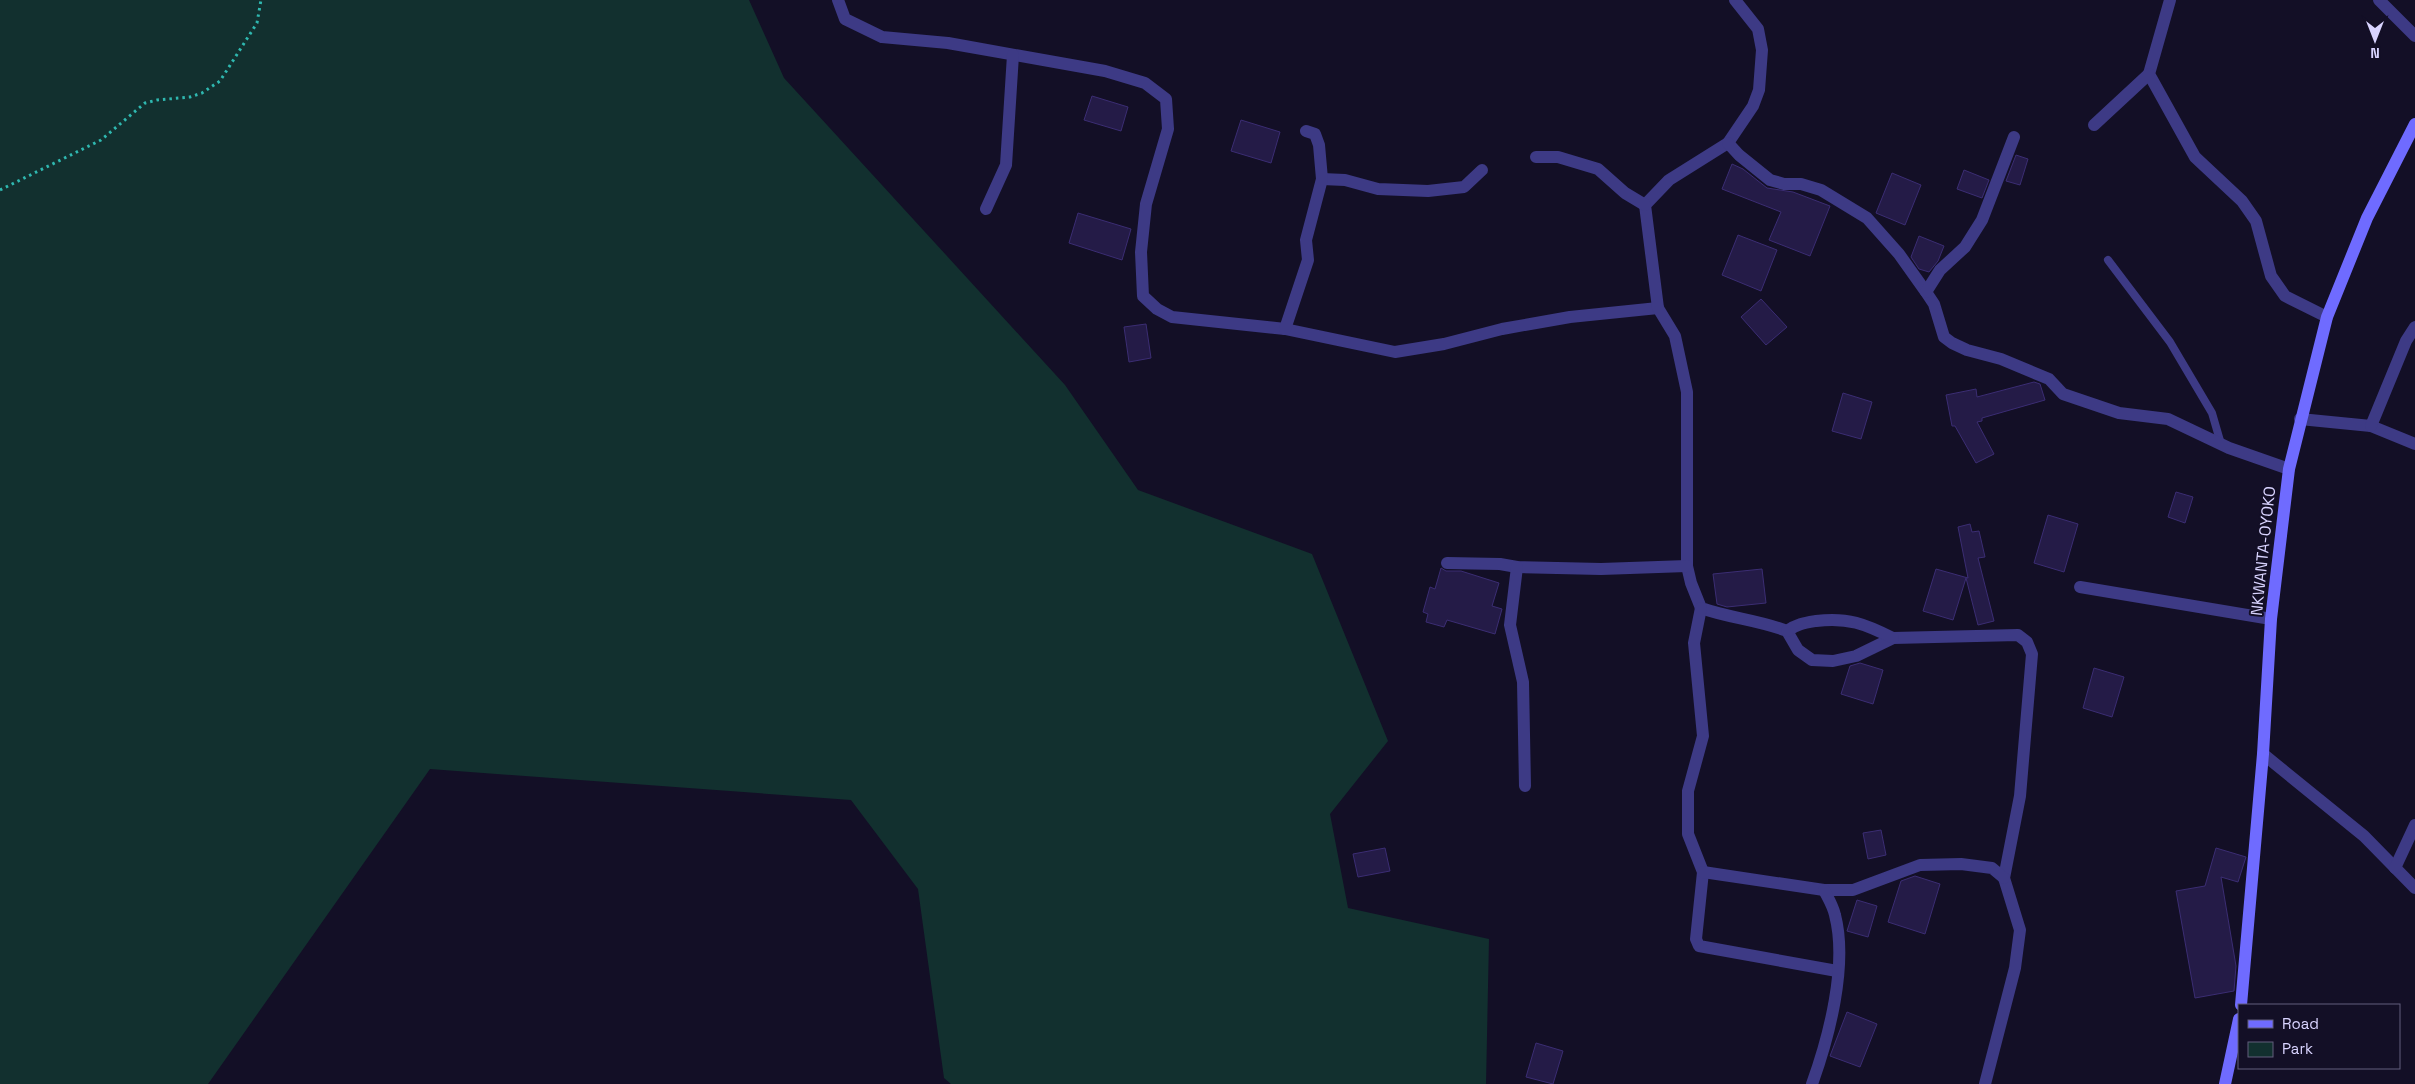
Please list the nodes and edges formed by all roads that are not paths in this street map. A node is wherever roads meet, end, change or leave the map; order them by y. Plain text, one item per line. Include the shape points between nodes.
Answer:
1 (838, 0) edge
2 (1735, 0) edge
3 (2170, 0) edge
4 (2379, 0) edge
5 (2415, 36) edge
6 (1013, 55) junction
7 (2149, 74) junction
8 (2415, 124) edge
9 (2094, 125) dead end
10 (1306, 131) dead end
11 (2014, 137) dead end
12 (1728, 144) junction
13 (1536, 157) dead end
14 (1482, 170) dead end
15 (1322, 179) junction
16 (1645, 205) junction
17 (986, 208) dead end
18 (2108, 260) dead end
19 (1926, 292) junction
20 (1658, 308) junction
21 (2327, 317) junction
22 (2415, 327) edge
23 (1285, 329) junction
24 (2300, 418) junction
25 (2371, 426) junction
26 (2221, 444) junction
27 (2415, 444) edge
28 (2289, 469) junction
29 (1448, 563) dead end
30 (1687, 566) junction
31 (1517, 567) junction
32 (2080, 587) dead end
33 (1701, 608) junction
34 (2271, 619) junction
35 (1787, 631) junction
36 (1894, 638) junction
37 (2263, 754) junction
38 (1525, 786) dead end
39 (2415, 825) edge
40 (2395, 868) junction
41 (1704, 872) junction
42 (2004, 878) junction
43 (2415, 888) edge
44 (1824, 890) junction
45 (1837, 972) junction
46 (2241, 1004) edge
47 (2238, 1024) edge
48 (1812, 1084) edge
49 (1985, 1084) edge
50 (2225, 1084) edge

1 - 6 street via 845,19 882,37 948,43
2 - 12 street via 1758,29 1762,50 1759,90 1753,106
3 - 7 street
4 - 5 street
6 - 17 street via 1006,165
6 - 23 street via 1105,70 1145,83 1166,99 1168,128 1146,204 1141,252 1143,296 1172,317
7 - 9 street
7 - 21 street via 2195,157 2242,201 2256,220 2271,276 2285,296
8 - 21 street, NKWANTA-OYOKO via 2367,218
10 - 15 street via 1314,134 1319,145
11 - 19 street via 1982,220 1965,247 1940,270
12 - 16 street via 1669,180
12 - 19 street via 1770,180 1821,190 1867,218
13 - 16 street via 1558,157 1598,168 1625,193
14 - 15 street via 1464,187 1428,191 1378,189 1345,180
15 - 23 street via 1306,240 1308,260
16 - 20 street
18 - 26 lane via 2170,342 2212,413
19 - 26 street via 1934,304 1944,337 1952,343 2049,379 2062,394 2119,413 2168,419
20 - 23 street via 1570,317 1396,352
20 - 30 street via 1675,336 1687,392
21 - 24 street, NKWANTA-OYOKO
22 - 25 street via 2406,341
24 - 25 street
24 - 28 street, NKWANTA-OYOKO
25 - 27 street
26 - 28 street
28 - 34 street, NKWANTA-OYOKO
29 - 31 street
30 - 31 street
30 - 33 street
31 - 38 street via 1510,625 1523,682
32 - 34 street
33 - 35 street
33 - 41 street via 1694,643 1703,736 1688,791 1688,834
34 - 37 street, NKWANTA-OYOKO
35 - 36 street via 1796,624 1837,618 1864,623
35 - 36 street via 1798,650 1812,660 1856,656
36 - 42 street via 2018,634 2027,642 2032,654 2020,796
37 - 40 street via 2364,836
37 - 46 street, NKWANTA-OYOKO
39 - 40 street
40 - 43 street
41 - 44 street
41 - 45 street via 1696,939 1699,946
42 - 44 street via 1992,868 1961,864 1920,865 1853,890
42 - 49 street via 2020,930 2015,968
44 - 45 street via 1835,915
45 - 48 street via 1837,989 1824,1051
47 - 50 street

